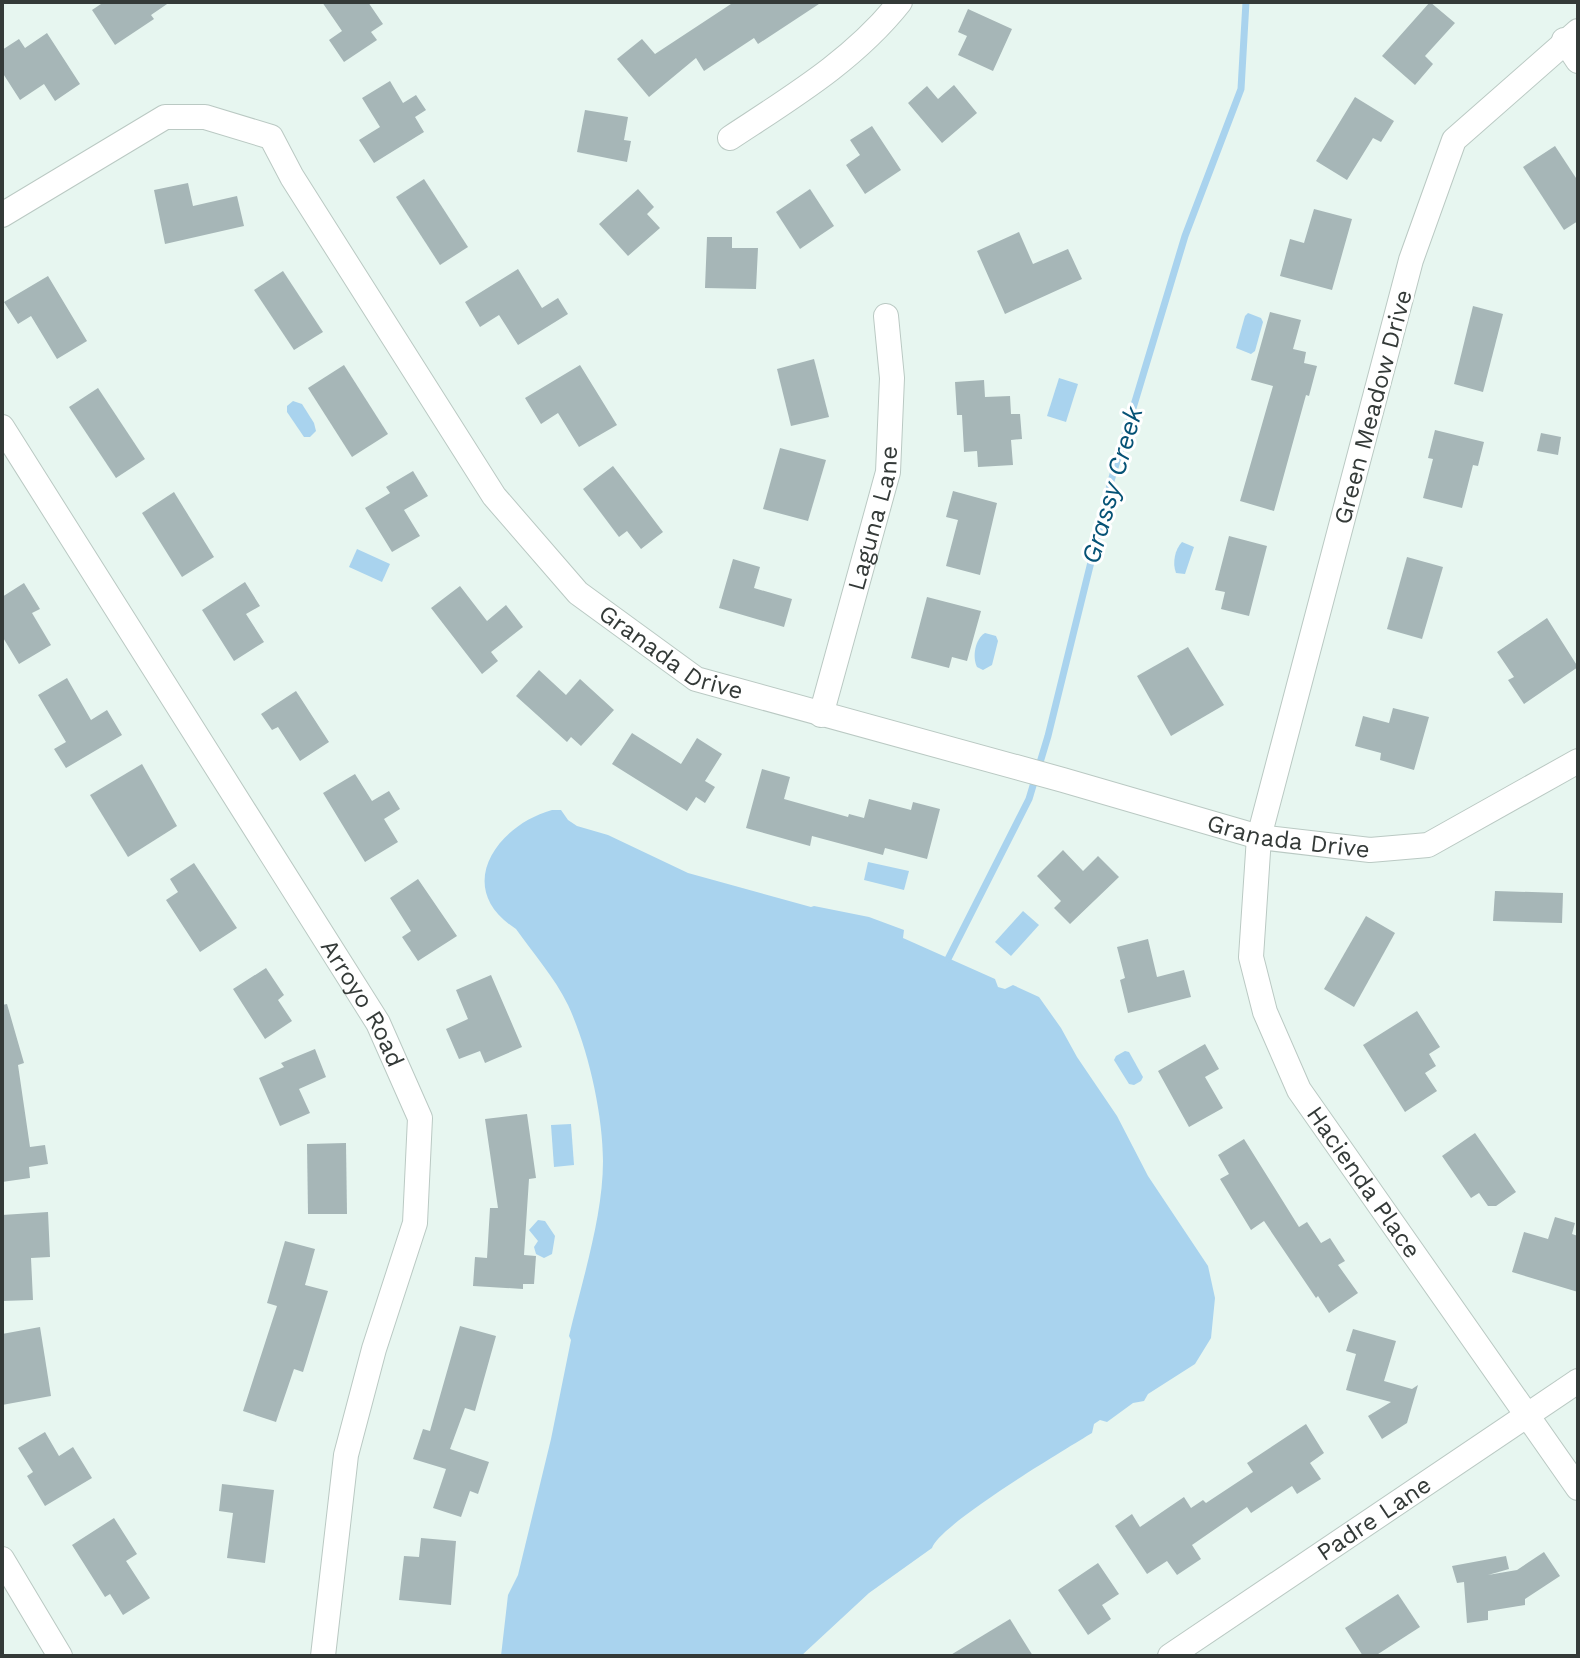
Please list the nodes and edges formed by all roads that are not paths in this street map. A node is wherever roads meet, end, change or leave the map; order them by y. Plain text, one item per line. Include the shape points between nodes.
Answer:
1 (900, 2) edge
2 (1571, 36) edge
3 (1578, 61) edge
4 (730, 138) dead end
5 (2, 215) edge
6 (886, 316) dead end
7 (2, 427) edge
8 (821, 715) junction
9 (1576, 768) edge
10 (1259, 837) junction
11 (1578, 1381) edge
12 (1529, 1414) junction
13 (1578, 1488) edge
14 (2, 1559) edge
15 (60, 1656) edge
16 (323, 1656) edge
17 (1170, 1656) edge

1 - 4 street via 878,30 826,74
2 - 3 street
2 - 10 street, Green Meadow Drive via 1454,140 1411,260
5 - 8 street, Granada Drive via 165,117 205,117 271,137 494,496 578,593 696,679
6 - 8 street, Laguna Lane via 892,378 888,472
7 - 16 street, Arroyo Road via 378,1023 420,1118 415,1223 346,1455
8 - 10 street, Granada Drive
9 - 10 street, Granada Drive via 1428,845 1370,850
10 - 12 street, Hacienda Place via 1251,957 1265,1012 1299,1090
11 - 12 street, Padre Lane
12 - 13 street, Hacienda Place
12 - 17 street, Padre Lane
14 - 15 street

